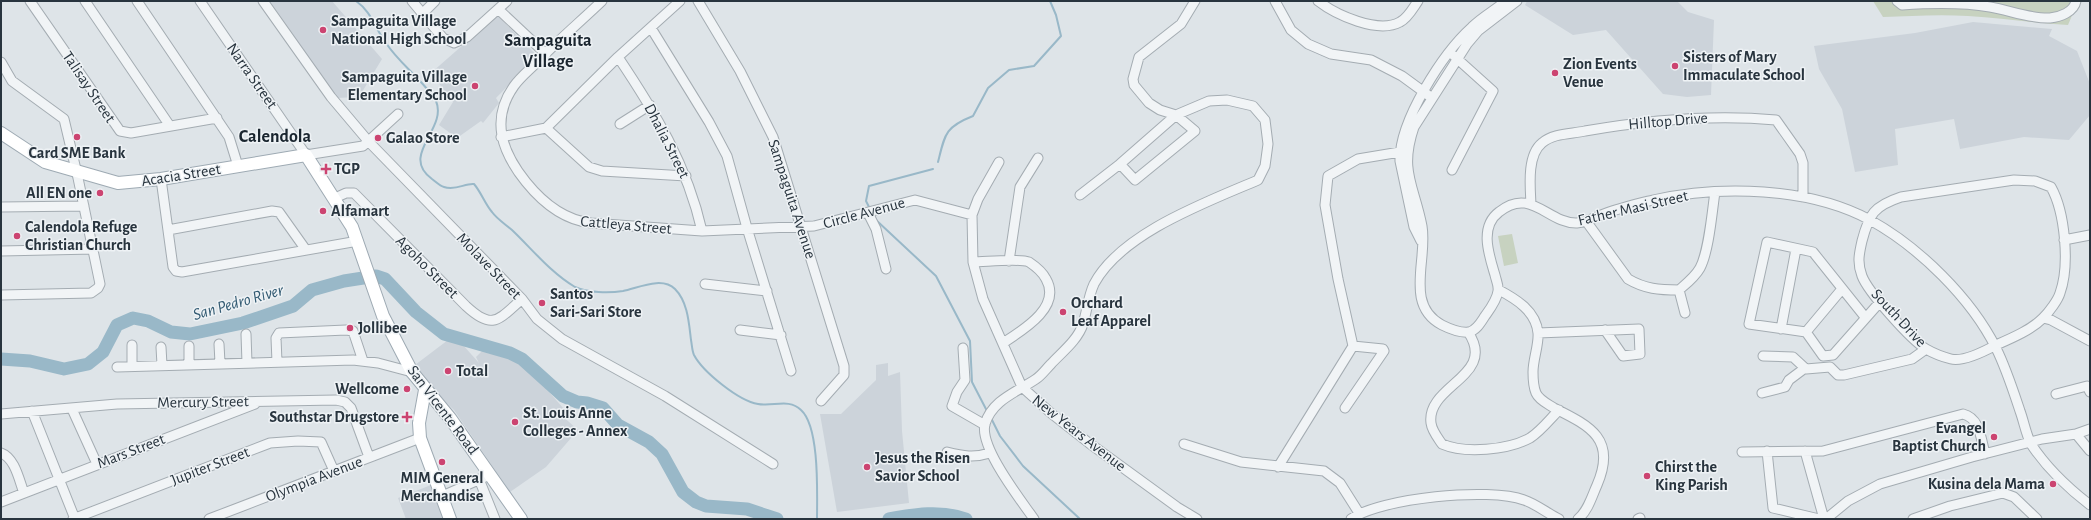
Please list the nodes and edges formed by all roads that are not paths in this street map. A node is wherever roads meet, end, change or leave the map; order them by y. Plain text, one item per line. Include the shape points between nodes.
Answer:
1 (30, 1) edge
2 (86, 1) edge
3 (137, 1) edge
4 (200, 1) edge
5 (262, 1) edge
6 (412, 1) edge
7 (435, 1) edge
8 (508, 1) edge
9 (602, 1) edge
10 (680, 1) edge
11 (698, 1) edge
12 (1195, 1) edge
13 (1275, 1) edge
14 (1318, 1) edge
15 (1418, 1) edge
16 (1506, 1) edge
17 (1516, 1) edge
18 (1897, 1) edge
19 (2076, 1) edge
20 (498, 9) junction
21 (423, 13) junction
22 (651, 28) junction
23 (546, 54) junction
24 (1453, 55) junction
25 (618, 57) junction
26 (1, 62) edge
27 (1423, 92) junction
28 (1432, 98) junction
29 (650, 105) junction
30 (398, 114) dead end
31 (1176, 115) junction
32 (217, 118) junction
33 (620, 124) dead end
34 (170, 126) junction
35 (546, 128) junction
36 (1, 133) edge
37 (501, 138) junction
38 (369, 142) junction
39 (1403, 153) junction
40 (306, 155) junction
41 (1038, 158) dead end
42 (999, 162) dead end
43 (1120, 164) junction
44 (238, 166) junction
45 (1452, 170) dead end
46 (77, 171) junction
47 (686, 176) junction
48 (161, 179) junction
49 (1715, 192) junction
50 (1080, 195) dead end
51 (1803, 197) junction
52 (335, 198) junction
53 (1531, 204) junction
54 (84, 206) junction
55 (1, 207) edge
56 (870, 213) junction
57 (972, 215) junction
58 (1868, 219) junction
59 (1586, 221) junction
60 (801, 227) junction
61 (746, 228) junction
62 (168, 230) junction
63 (702, 231) junction
64 (2090, 235) edge
65 (2064, 240) junction
66 (358, 242) junction
67 (94, 249) junction
68 (1796, 249) junction
69 (306, 250) junction
70 (1, 251) edge
71 (363, 256) joint
72 (1009, 261) junction
73 (973, 262) junction
74 (886, 269) dead end
75 (705, 284) dead end
76 (1842, 289) junction
77 (1499, 290) junction
78 (1679, 290) junction
79 (767, 291) junction
80 (1, 295) edge
81 (522, 299) junction
82 (1880, 302) junction
83 (1685, 313) dead end
84 (1866, 317) junction
85 (2043, 318) junction
86 (1781, 329) junction
87 (740, 330) dead end
88 (1604, 330) dead end
89 (1468, 332) junction
90 (1806, 332) junction
91 (1538, 333) junction
92 (246, 334) dead end
93 (781, 335) junction
94 (2090, 341) edge
95 (1003, 343) junction
96 (219, 344) dead end
97 (132, 345) dead end
98 (189, 346) dead end
99 (1353, 346) junction
100 (1995, 346) junction
101 (161, 347) dead end
102 (963, 348) dead end
103 (1926, 349) junction
104 (1763, 356) dead end
105 (363, 361) junction
106 (277, 362) junction
107 (247, 363) junction
108 (189, 364) junction
109 (220, 364) junction
110 (162, 365) junction
111 (132, 366) junction
112 (117, 367) dead end
113 (1805, 368) junction
114 (791, 371) dead end
115 (412, 372) junction
116 (1022, 386) junction
117 (425, 390) junction
118 (2090, 392) edge
119 (1762, 393) dead end
120 (2056, 394) dead end
121 (263, 402) junction
122 (821, 402) dead end
123 (1346, 408) dead end
124 (72, 409) junction
125 (1559, 410) junction
126 (32, 412) junction
127 (1, 414) edge
128 (985, 424) junction
129 (2090, 429) edge
130 (2076, 434) junction
131 (420, 438) junction
132 (2030, 442) junction
133 (1184, 444) dead end
134 (2090, 450) edge
135 (1767, 451) junction
136 (947, 452) dead end
137 (1742, 452) dead end
138 (1805, 452) junction
139 (1, 453) edge
140 (990, 453) junction
141 (1985, 454) junction
142 (369, 457) junction
143 (97, 464) junction
144 (773, 464) dead end
145 (1278, 467) junction
146 (334, 471) junction
147 (490, 475) junction
148 (479, 479) junction
149 (60, 480) junction
150 (24, 493) junction
151 (442, 496) junction
152 (1, 502) edge
153 (2090, 505) edge
154 (1359, 513) junction
155 (222, 517) edge
156 (74, 519) edge
157 (209, 519) edge
158 (450, 519) edge
159 (495, 519) edge
160 (521, 519) edge
161 (1034, 519) edge
162 (1197, 519) edge
163 (1351, 519) edge
164 (1559, 519) edge
165 (1578, 519) edge
166 (1819, 519) edge
167 (1825, 519) edge
168 (1913, 519) edge
169 (2037, 519) edge

1 - 34 street, Talisay Street via 120,131 131,133
2 - 34 street
3 - 32 street
4 - 40 street, Narra Street
5 - 38 street, Molave Street via 331,97
6 - 21 street
7 - 21 street
8 - 20 street
9 - 23 street, Cattleya Street
10 - 22 street
11 - 60 street, Sampaguita Avenue via 764,116
12 - 31 street via 1181,24 1139,57 1133,78 1134,85 1149,103
13 - 27 street via 1291,30 1308,44 1331,54 1371,60 1402,76
14 - 15 street via 1350,18 1383,25 1399,23 1406,18
16 - 24 street via 1472,26
17 - 24 street
18 - 19 street via 1902,5 1948,3 1990,7 2049,18 2068,13
20 - 21 street via 467,37 454,43 443,38
20 - 23 street
22 - 25 street
22 - 61 street via 727,156
23 - 37 street, Cattleya Street via 515,84 504,103
24 - 27 street
24 - 28 street
24 - 45 street via 1493,91
25 - 29 street, Dhalia Street
25 - 35 street
26 - 46 street via 12,81 64,119
27 - 28 street
27 - 39 street via 1406,126
28 - 39 street via 1414,127
29 - 33 street
29 - 47 street, Dhalia Street
30 - 38 street
31 - 43 street
31 - 43 street via 1195,131 1189,137 1135,180
31 - 116 street via 1209,101 1227,100 1253,106 1265,120 1268,144 1265,166 1258,180 1160,224 1111,262 1095,283 1086,304 1082,326 1070,344 1037,379
32 - 34 street, Talisay Street
32 - 44 street via 229,137
35 - 37 street
35 - 47 street via 589,167 602,171
36 - 46 main road, Acacia Street via 45,162
37 - 63 street, Cattleya Street via 510,160 529,186 553,209 576,222
38 - 40 street, Acacia Street via 356,148
38 - 81 street, Molave Street
39 - 89 street via 1422,227 1424,246 1421,300 1433,320 1445,327
39 - 99 street via 1358,159 1328,176 1325,205
40 - 44 main road, Acacia Street
40 - 52 main road, Narra Street
41 - 72 street via 1020,187
42 - 57 street, New Years Avenue
43 - 50 street
44 - 48 main road, Acacia Street
46 - 48 main road, Acacia Street via 118,183
46 - 54 street
47 - 63 street, Dhalia Street
48 - 62 street
49 - 51 street, Father Masi Street via 1771,192
49 - 59 street, Father Masi Street via 1653,200
49 - 78 street via 1705,254 1700,268
51 - 53 street, Hilltop Drive via 1803,163 1800,154 1776,120 1718,117 1607,128 1551,137 1540,143 1532,160
51 - 58 street, Father Masi Street
52 - 66 main road, Narra Street
52 - 81 street, Agoho Street via 346,193 354,193 481,319 499,319
53 - 59 street, Father Masi Street via 1566,222
53 - 77 street via 1516,203 1498,212 1487,230 1489,252
54 - 55 street
54 - 67 street
56 - 57 street, Circle Avenue via 915,200
56 - 60 street, Circle Avenue via 823,225
56 - 74 street
57 - 73 street, New Years Avenue
58 - 65 street via 1888,201 1901,197 2014,180 2035,181 2051,187 2057,198
58 - 82 street, South Drive via 1858,258 1863,277
58 - 100 street, Father Masi Street via 1919,255 1951,286
59 - 78 street via 1628,279 1656,290
60 - 61 street, Cattleya Street
60 - 122 street, Sampaguita Avenue via 844,366 842,379
61 - 63 street, Cattleya Street
61 - 79 street
62 - 69 street via 272,211 279,212
62 - 69 street via 173,267 176,271 182,272
64 - 65 street
65 - 85 street via 2066,269 2060,294
66 - 69 street
66 - 71 main road, Narra Street
67 - 70 street
67 - 80 street via 99,278 98,288 91,293
68 - 76 street via 1813,252
68 - 86 street
68 - 86 street via 1767,242 1749,324
71 - 115 main road, San Vicente Road via 386,323
72 - 73 street
72 - 95 street via 1028,262 1043,274 1051,287 1048,301 1041,314
73 - 95 street, New Years Avenue via 983,299
75 - 79 street
76 - 84 street
76 - 90 street
77 - 89 street via 1476,329
77 - 91 street via 1516,299 1531,315
78 - 83 street
79 - 93 street
81 - 144 street, Molave Street via 537,319 562,339 665,396
82 - 84 street
82 - 103 street, South Drive
84 - 90 street via 1833,355 1823,356
85 - 94 street
85 - 100 street, South Drive
86 - 90 street
87 - 93 street
88 - 91 street
89 - 125 street via 1475,346 1473,364 1466,374 1442,395 1431,415 1431,424 1442,444 1460,450 1501,448 1516,444 1531,437
91 - 125 street via 1533,365 1536,395
92 - 107 street
93 - 114 street
95 - 116 street, New Years Avenue
96 - 109 street
97 - 111 street
98 - 108 street
99 - 123 street via 1384,351
99 - 145 street
100 - 103 street, South Drive via 1973,356 1952,360
100 - 132 street, Father Masi Street via 2011,382
101 - 110 street
102 - 128 street via 965,380 952,406
103 - 113 street via 1912,358 1844,375 1838,375 1830,367 1811,370
104 - 113 street via 1793,357
105 - 106 street
105 - 106 street via 353,331 346,330 279,333 276,338
105 - 115 street
106 - 107 street
107 - 109 street
108 - 109 street
108 - 110 street
110 - 111 street
111 - 112 street
113 - 119 street via 1789,380 1785,387
115 - 117 main road, San Vicente Road
116 - 128 street via 992,409
116 - 162 street, New Years Avenue via 1089,443 1176,507
117 - 131 main road
117 - 147 main road, San Vicente Road via 450,418
118 - 120 street via 2087,386
121 - 124 street, Mercury Street via 117,404
121 - 142 street, Mercury Street via 345,402 351,408
121 - 143 street, Mars Street
124 - 126 street, Mercury Street
124 - 143 street
125 - 165 street via 1584,422 1603,446 1603,472 1585,511
126 - 127 street, Mercury Street
126 - 149 street
128 - 140 street
129 - 130 street
130 - 132 street
130 - 134 street
131 - 142 street, Olympia Avenue
131 - 151 main road
132 - 141 street
132 - 153 street, Father Masi Street via 2051,469 2074,493
133 - 145 street via 1241,462
135 - 137 street
135 - 138 street
135 - 166 street via 1773,508
136 - 140 street via 966,457
138 - 141 street via 1823,451 1963,414 1971,415 1975,420
138 - 167 street
139 - 150 street via 6,454 13,464
140 - 161 street
141 - 167 street via 1880,484 1848,501
142 - 146 street, Olympia Avenue
143 - 149 street, Mars Street
145 - 154 street via 1324,471 1340,483
146 - 155 street, Olympia Avenue
146 - 156 street, Jupiter Street via 320,442 270,443
147 - 148 street
147 - 160 main road, San Vicente Road
148 - 151 street
148 - 159 street
149 - 150 street, Mars Street
149 - 156 street
150 - 152 street, Mars Street
151 - 158 main road
154 - 163 street
154 - 164 street via 1413,500 1457,495 1496,495 1524,500
155 - 157 street, Olympia Avenue
168 - 169 street via 1950,506 2003,493 2014,497

